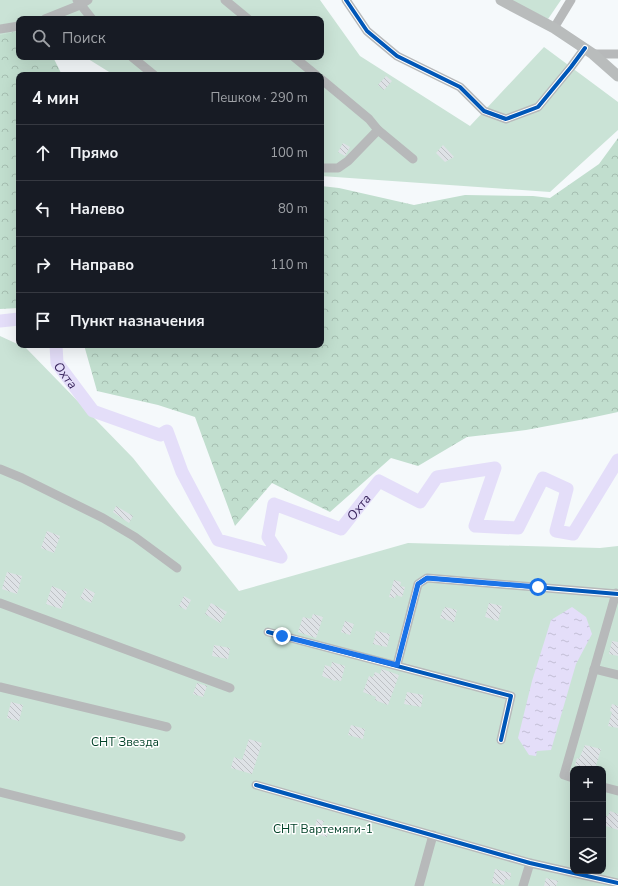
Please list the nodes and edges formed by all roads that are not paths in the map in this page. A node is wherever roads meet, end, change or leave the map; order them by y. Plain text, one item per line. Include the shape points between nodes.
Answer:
1 (225, 0) edge
2 (346, 0) edge
3 (501, 0) edge
4 (571, 0) edge
5 (82, 2) edge
6 (52, 16) edge
7 (90, 16) edge
8 (244, 16) edge
9 (16, 26) edge
10 (554, 28) junction
11 (0, 29) edge
12 (589, 51) junction
13 (618, 54) edge
14 (136, 60) edge
15 (298, 60) edge
16 (150, 72) edge
17 (312, 72) edge
18 (618, 76) edge
19 (324, 82) edge
20 (378, 130) junction
21 (413, 159) dead end
22 (324, 168) edge
23 (0, 469) edge
24 (177, 568) dead end
25 (617, 593) edge
26 (0, 603) edge
27 (268, 632) dead end
28 (397, 665) junction
29 (594, 669) junction
30 (618, 675) edge
31 (0, 687) edge
32 (230, 688) dead end
33 (167, 728) dead end
34 (501, 740) dead end
35 (570, 777) edge
36 (256, 785) dead end
37 (606, 788) edge
38 (0, 792) edge
39 (618, 792) edge
40 (433, 835) junction
41 (181, 837) dead end
42 (530, 863) junction
43 (618, 884) edge
44 (419, 886) edge
45 (523, 886) edge

1 - 8 street
2 - 12 street via 367,31 397,56 460,87 484,111 506,119 538,107 571,67
3 - 10 main road
4 - 10 street
5 - 6 street
5 - 7 street
9 - 11 street
10 - 12 main road
12 - 13 street
12 - 18 main road
14 - 16 street
15 - 17 street
19 - 20 street via 369,119
20 - 21 street
20 - 22 street via 348,161 338,168
23 - 24 street via 136,537
25 - 28 street via 427,578 418,584
25 - 29 street
26 - 32 street
27 - 28 street
28 - 34 street via 511,696
29 - 30 street
29 - 35 street via 564,776
31 - 33 street
36 - 40 street
37 - 39 street
38 - 41 street
40 - 42 street
40 - 44 street
42 - 43 street
42 - 45 street

